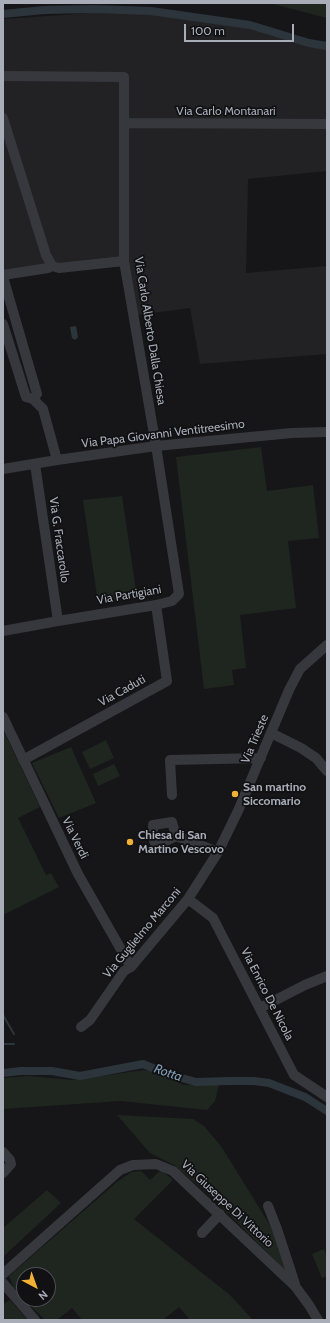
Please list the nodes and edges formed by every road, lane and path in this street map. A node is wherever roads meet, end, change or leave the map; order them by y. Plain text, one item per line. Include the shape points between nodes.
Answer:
1 (3, 76) edge
2 (3, 118) edge
3 (124, 123) junction
4 (327, 124) edge
5 (124, 261) junction
6 (52, 266) junction
7 (3, 279) edge
8 (3, 324) edge
9 (33, 399) junction
10 (327, 432) edge
11 (156, 446) junction
12 (57, 460) junction
13 (35, 464) junction
14 (3, 469) edge
15 (156, 605) junction
16 (58, 621) junction
17 (3, 631) edge
18 (327, 645) edge
19 (3, 717) edge
20 (272, 733) junction
21 (261, 758) junction
22 (23, 760) junction
23 (327, 772) edge
24 (172, 795) dead end
25 (176, 836) dead end
26 (218, 852) junction
27 (188, 899) junction
28 (131, 967) junction
29 (327, 976) edge
30 (260, 1008) junction
31 (81, 1027) dead end
32 (327, 1097) edge
33 (3, 1152) edge
34 (3, 1173) edge
35 (268, 1206) dead end
36 (220, 1214) junction
37 (202, 1234) dead end
38 (3, 1274) edge
39 (3, 1282) edge
40 (295, 1286) junction
41 (35, 1320) edge
42 (318, 1320) edge

1 - 3 street, Via Carlo Alberto Dalla Chiesa via 124,77
2 - 6 street via 46,255
3 - 4 street, Via Carlo Montanari
3 - 5 street, Via Carlo Alberto Dalla Chiesa
5 - 6 street via 59,268
5 - 11 street, Via Carlo Alberto Dalla Chiesa
6 - 7 street
7 - 9 street via 37,394
8 - 9 street via 26,397
9 - 12 street via 43,409
10 - 11 street, Via Papa Giovanni Ventitreesimo
11 - 12 street, Via Papa Giovanni Ventitreesimo
11 - 15 street, Via Partigiani via 179,594 172,601
12 - 13 street, Via Papa Giovanni Ventitreesimo
13 - 14 street, Via Papa Giovanni Ventitreesimo
13 - 16 street, Via G. Fraccarollo
15 - 16 street, Via Partigiani
15 - 22 street, Via Caduti via 167,681
16 - 17 street, Via Partigiani
18 - 20 street, Via Trieste via 300,669
19 - 22 street, Via Verdi
20 - 21 street, Via Trieste
20 - 23 street via 316,758
21 - 24 street via 170,760
21 - 26 street, Via Trieste
22 - 28 street, Via Verdi via 78,874
25 - 26 street
26 - 27 street, Via Guglielmo Marconi
27 - 28 street, Via Guglielmo Marconi
27 - 30 street, Via Enrico De Nicola via 213,918
28 - 31 street, Via Guglielmo Marconi via 124,971 90,1020
29 - 30 street
30 - 32 street, Via Enrico De Nicola via 294,1076
33 - 34 street via 11,1164
35 - 40 street, Via Giuseppe Di Vittorio
36 - 37 street
36 - 38 street, Via Giuseppe Di Vittorio via 173,1170 156,1164 133,1165 120,1170
36 - 40 street, Via Giuseppe Di Vittorio
39 - 41 street
40 - 42 street, Via Giuseppe Di Vittorio

